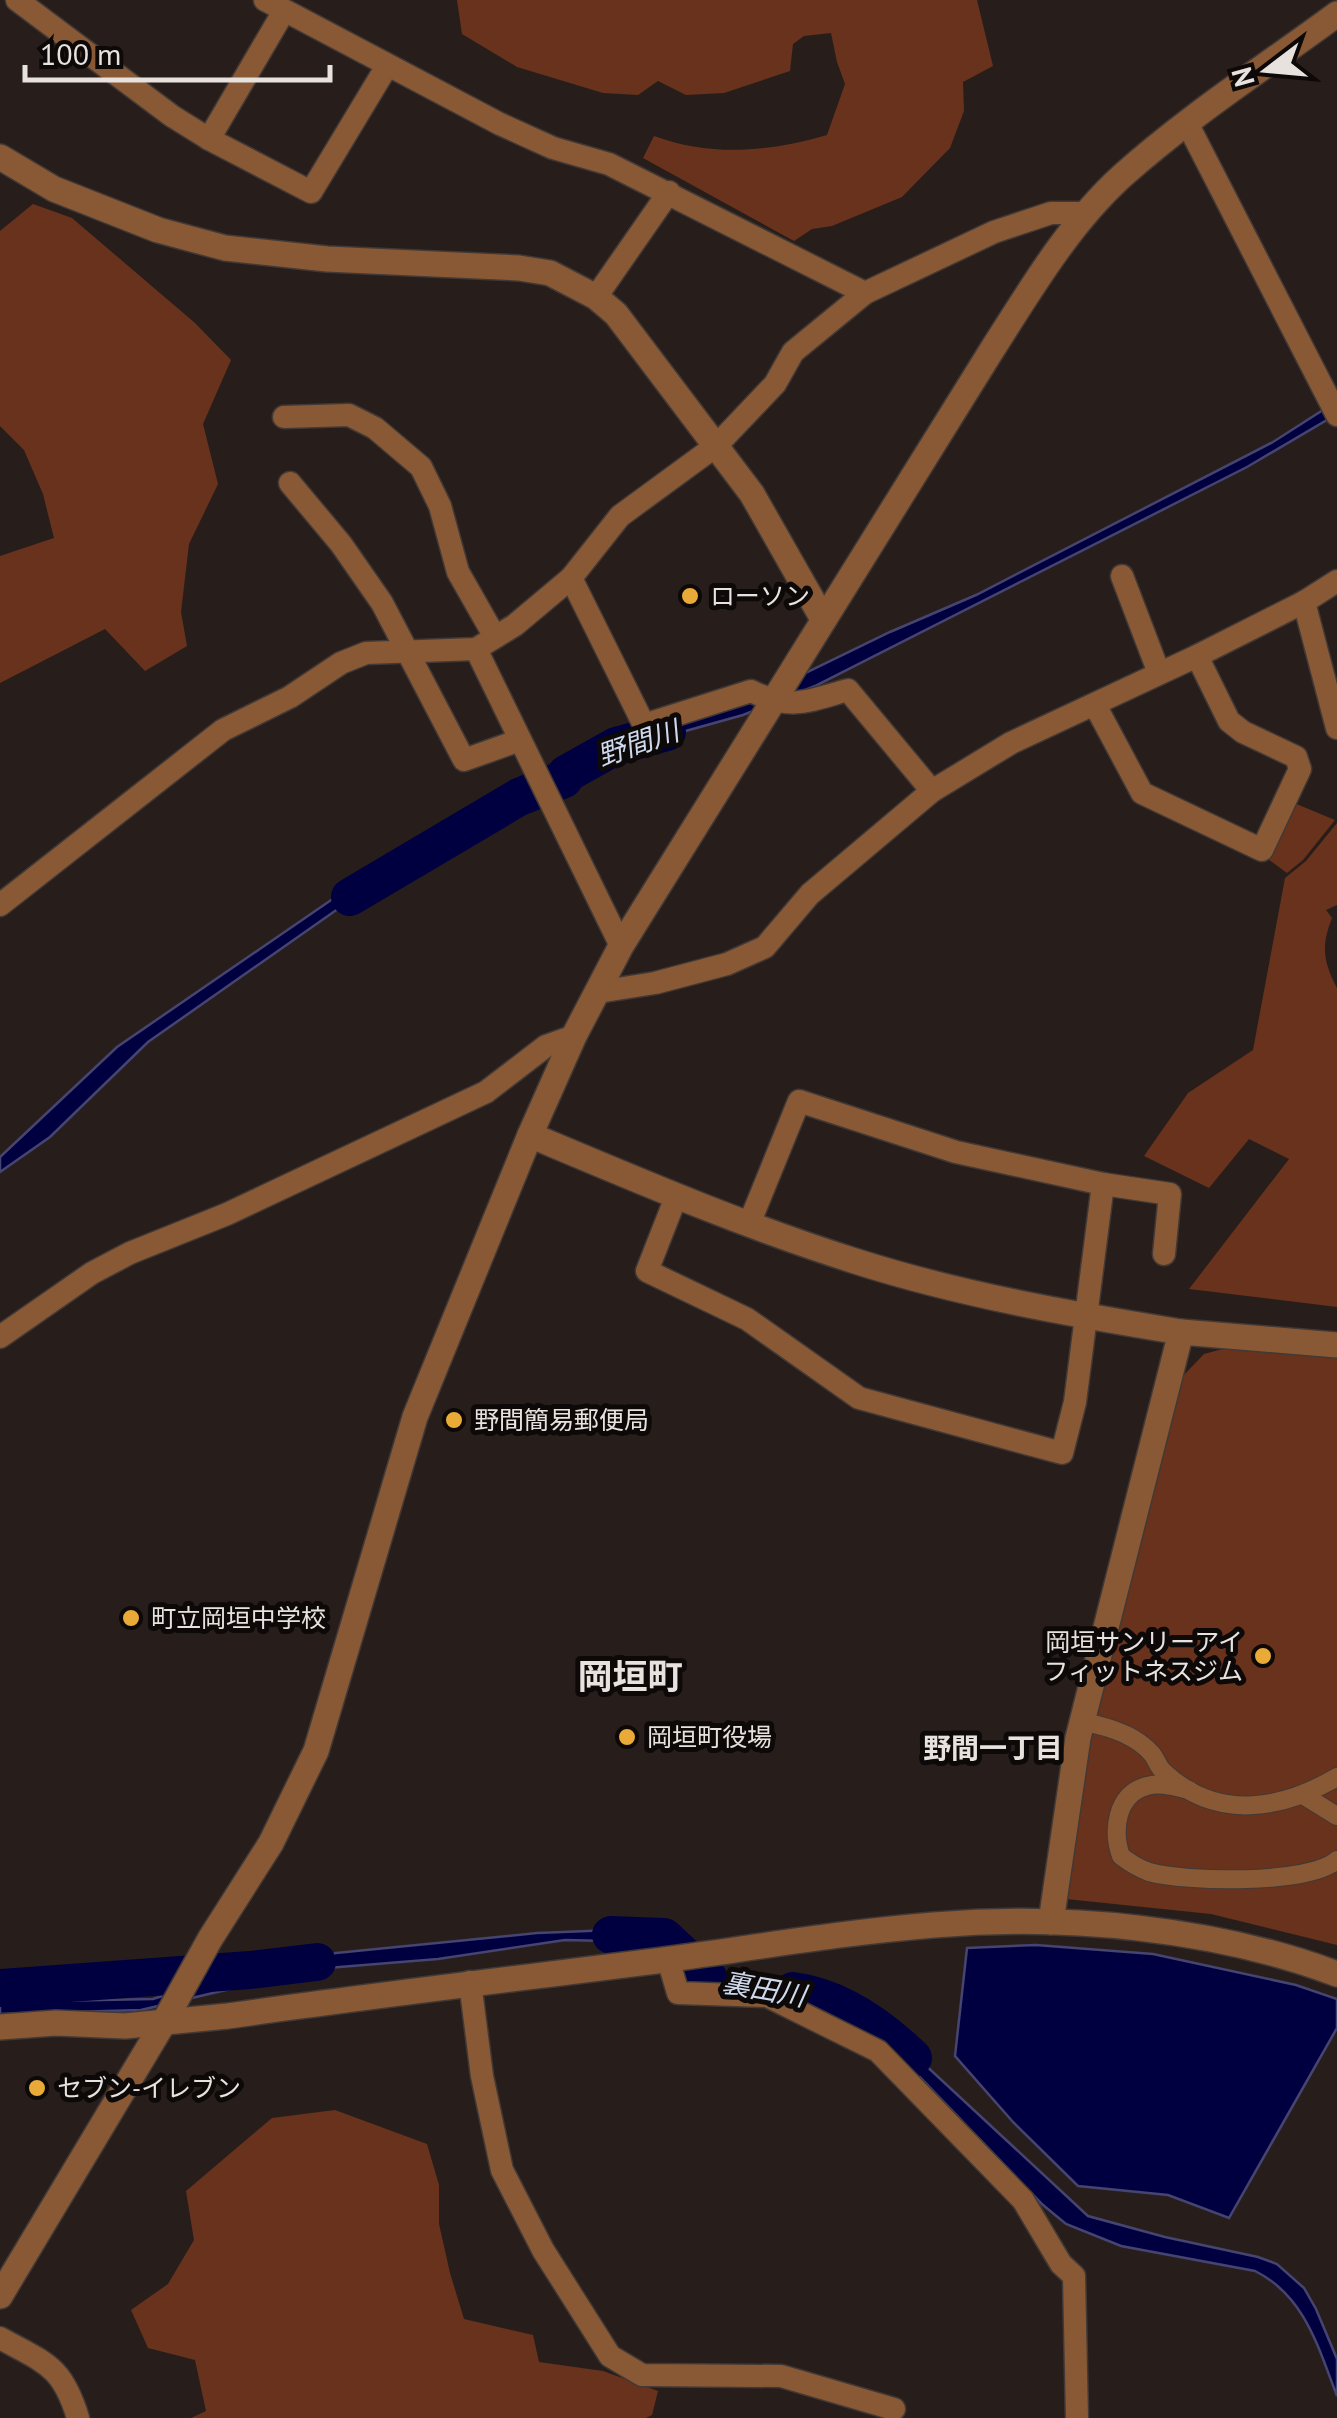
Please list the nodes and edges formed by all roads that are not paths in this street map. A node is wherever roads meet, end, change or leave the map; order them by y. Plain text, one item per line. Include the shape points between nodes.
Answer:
1 (17, 0) edge
2 (275, 6) edge
3 (1337, 14) edge
4 (387, 66) junction
5 (1188, 123) junction
6 (208, 139) junction
7 (0, 158) edge
8 (668, 192) junction
9 (1086, 213) junction
10 (865, 293) junction
11 (596, 297) junction
12 (1337, 416) edge
13 (284, 417) dead end
14 (717, 445) junction
15 (290, 483) dead end
16 (1122, 576) dead end
17 (570, 578) junction
18 (1337, 581) edge
19 (1304, 602) junction
20 (823, 619) junction
21 (486, 643) junction
22 (404, 650) junction
23 (1197, 656) junction
24 (1159, 673) junction
25 (774, 702) junction
26 (1095, 705) junction
27 (1337, 728) edge
28 (520, 740) junction
29 (932, 791) junction
30 (0, 905) edge
31 (621, 946) junction
32 (598, 992) junction
33 (574, 1036) junction
34 (530, 1135) junction
35 (1102, 1184) junction
36 (676, 1197) junction
37 (749, 1224) junction
38 (1164, 1254) dead end
39 (1086, 1316) junction
40 (1181, 1332) junction
41 (0, 1338) edge
42 (1337, 1345) edge
43 (1083, 1722) junction
44 (1337, 1777) edge
45 (1188, 1790) junction
46 (1303, 1795) junction
47 (1337, 1816) edge
48 (1337, 1860) edge
49 (1051, 1922) junction
50 (668, 1959) junction
51 (1337, 1974) edge
52 (470, 1982) junction
53 (164, 2022) junction
54 (0, 2027) edge
55 (0, 2296) edge
56 (0, 2338) edge
57 (894, 2409) dead end
58 (78, 2418) edge
59 (1077, 2418) edge

1 - 6 street
2 - 4 street
2 - 6 street
3 - 5 street
4 - 6 street via 311,192
4 - 8 street via 553,148
5 - 9 street
5 - 12 street
7 - 11 street via 88,203 224,248 519,268 550,273
8 - 10 street
8 - 11 street
9 - 10 street via 1051,213 994,232
9 - 20 street
10 - 14 street via 792,352 774,384
11 - 14 street via 639,340
13 - 21 street via 350,415 421,467
14 - 17 street via 620,516
14 - 20 street
15 - 22 street via 382,603
16 - 24 street
17 - 21 street
17 - 25 street via 644,724 751,691
18 - 19 street
19 - 23 street
19 - 27 street
20 - 25 street
21 - 22 street
21 - 28 street
22 - 28 street via 464,760
22 - 30 street via 341,663 223,730
23 - 24 street
23 - 26 street via 1229,721 1296,757 1300,769 1262,850 1142,793
24 - 26 street
25 - 29 street via 848,690
25 - 31 street
26 - 29 street
28 - 31 street
29 - 32 street via 810,894 764,946 655,984
31 - 32 street
32 - 33 street
33 - 34 street
33 - 41 street via 546,1046 486,1092 130,1253
34 - 36 street
34 - 53 street via 415,1417 316,1751 271,1843
35 - 37 street via 956,1152 799,1101
35 - 38 street via 1170,1194
35 - 39 street
36 - 37 street
36 - 39 street via 647,1270 747,1319 859,1398 1062,1452
37 - 39 street via 857,1262
39 - 40 street
40 - 42 street
40 - 43 street
43 - 45 street via 1136,1742
43 - 49 street
44 - 46 street
45 - 46 street via 1238,1808
45 - 48 street via 1147,1786 1127,1799 1116,1828 1122,1856 1146,1871 1226,1879 1303,1875
46 - 47 street
49 - 50 street via 935,1924
49 - 51 street via 1174,1934
50 - 52 street
50 - 59 street via 678,1994 767,1996 878,2052 1023,2200 1074,2276
52 - 53 street
52 - 57 street via 502,2170 610,2356 642,2375 782,2376
53 - 54 street
53 - 55 street
56 - 58 street via 53,2368

